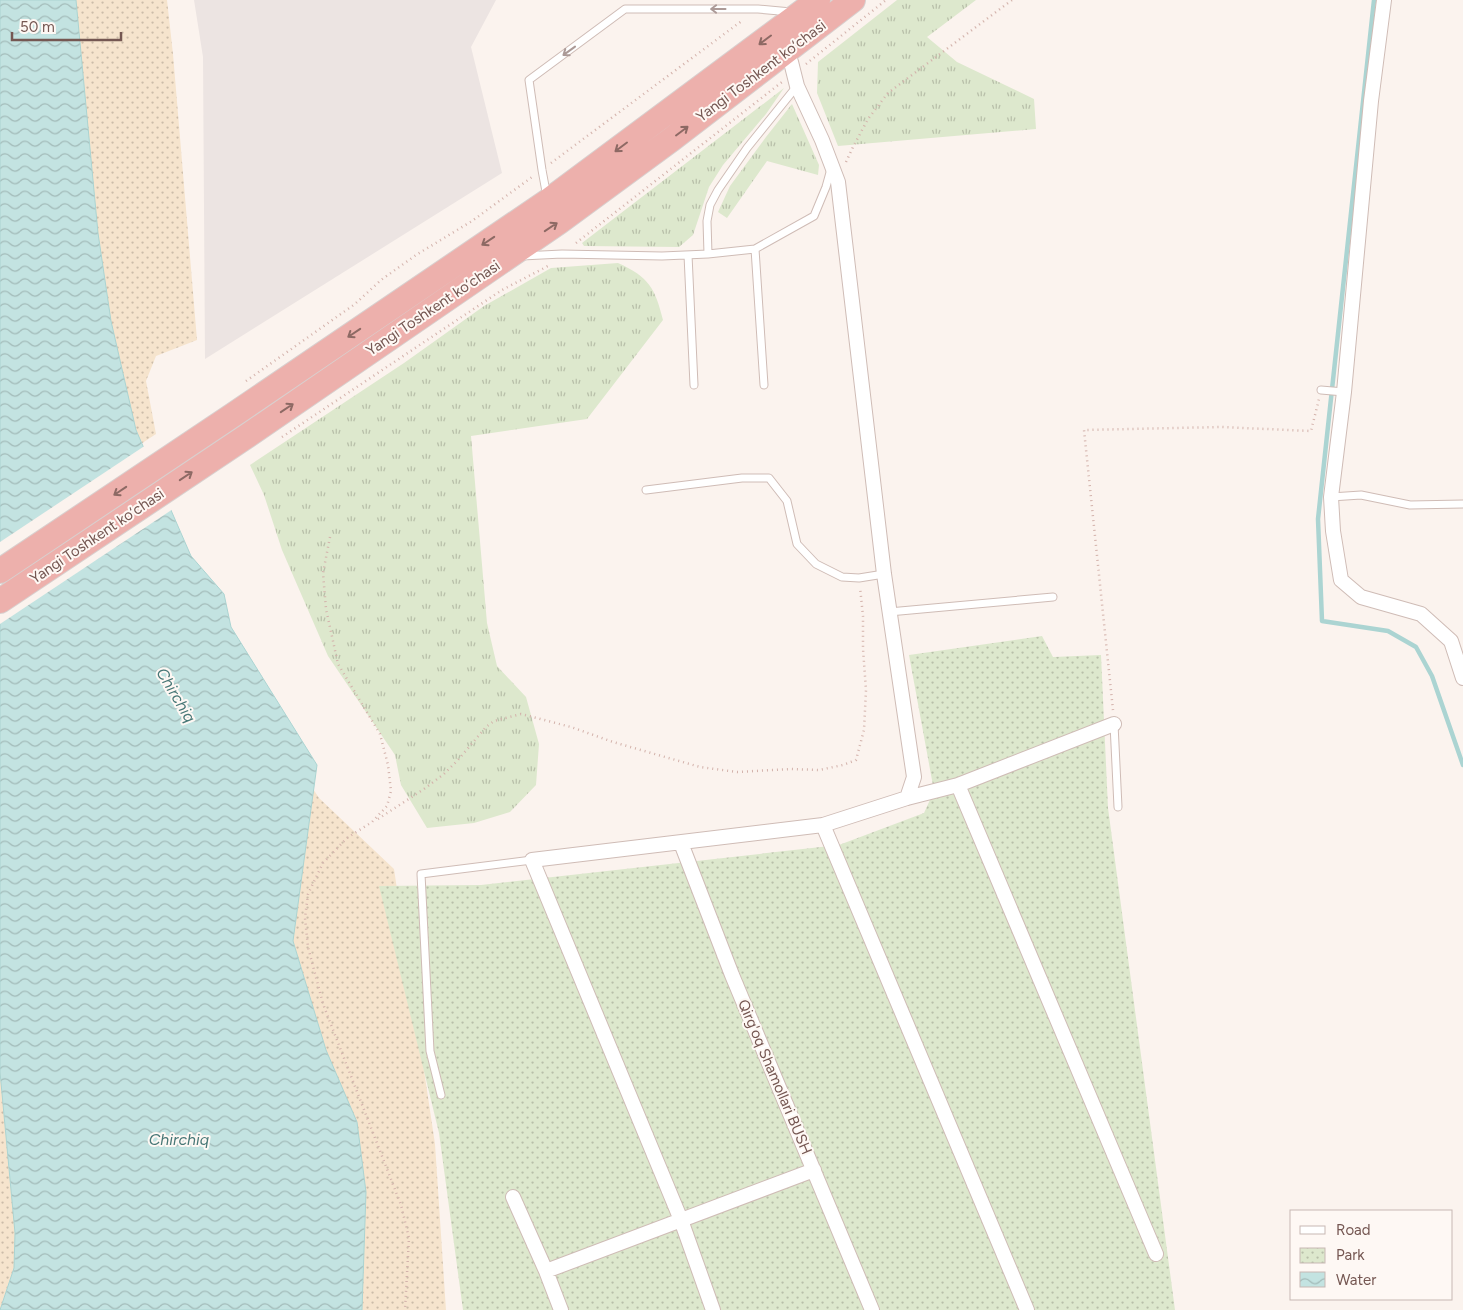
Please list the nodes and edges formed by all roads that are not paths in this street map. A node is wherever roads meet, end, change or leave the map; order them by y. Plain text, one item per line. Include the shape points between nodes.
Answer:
1 (854, 0) edge
2 (1384, 0) edge
3 (810, 6) edge
4 (792, 71) junction
5 (832, 164) junction
6 (548, 201) junction
7 (755, 249) junction
8 (708, 254) junction
9 (688, 255) junction
10 (509, 256) junction
11 (694, 385) dead end
12 (764, 385) dead end
13 (1321, 390) road end
14 (1344, 392) junction
15 (646, 490) dead end
16 (1330, 497) junction
17 (1463, 504) edge
18 (0, 571) edge
19 (884, 574) junction
20 (1053, 597) dead end
21 (0, 601) edge
22 (889, 612) junction
23 (1463, 678) edge
24 (1114, 724) joint
25 (958, 785) junction
26 (907, 798) junction
27 (1118, 807) dead end
28 (823, 825) junction
29 (681, 843) junction
30 (532, 860) junction
31 (441, 1095) dead end
32 (814, 1170) junction
33 (513, 1197) dead end
34 (681, 1220) junction
35 (1156, 1254) dead end
36 (546, 1271) junction
37 (561, 1310) edge
38 (713, 1310) edge
39 (872, 1310) edge
40 (1027, 1310) edge

1 - 4 highway, Yangi Toshkent ko‘chasi
2 - 14 street via 1371,101
3 -> 6 highway, Yangi Toshkent ko‘chasi
3 -> 6 lane via 626,9 537,74 529,80
4 - 5 street
4 - 8 lane via 710,205
10 -> 4 highway, Yangi Toshkent ko‘chasi via 609,186
5 - 7 lane via 814,216
5 - 19 street via 838,182
6 -> 18 highway, Yangi Toshkent ko‘chasi
7 - 8 lane
7 - 12 lane
8 - 9 lane
9 - 10 lane
9 - 11 lane
21 -> 10 highway, Yangi Toshkent ko‘chasi
13 - 14 lane
14 - 16 street
15 - 19 lane via 742,478 769,478 787,501 797,544 816,564 842,577
16 - 17 lane via 1361,495 1410,506
16 - 23 street via 1341,580 1361,597 1421,614 1451,641
19 - 22 street
20 - 22 lane
22 - 26 street via 914,777
24 - 25 street
24 - 27 lane
25 - 26 street
25 - 35 street
26 - 28 street
28 - 29 street
28 - 40 street
29 - 30 street
29 - 32 street, Qirg'oq Shamollari BUSH
30 - 31 lane via 422,874 430,1051
30 - 34 street
32 - 34 street
32 - 39 street, Qirg'oq Shamollari BUSH
33 - 36 street
34 - 36 street
34 - 38 street
36 - 37 street

